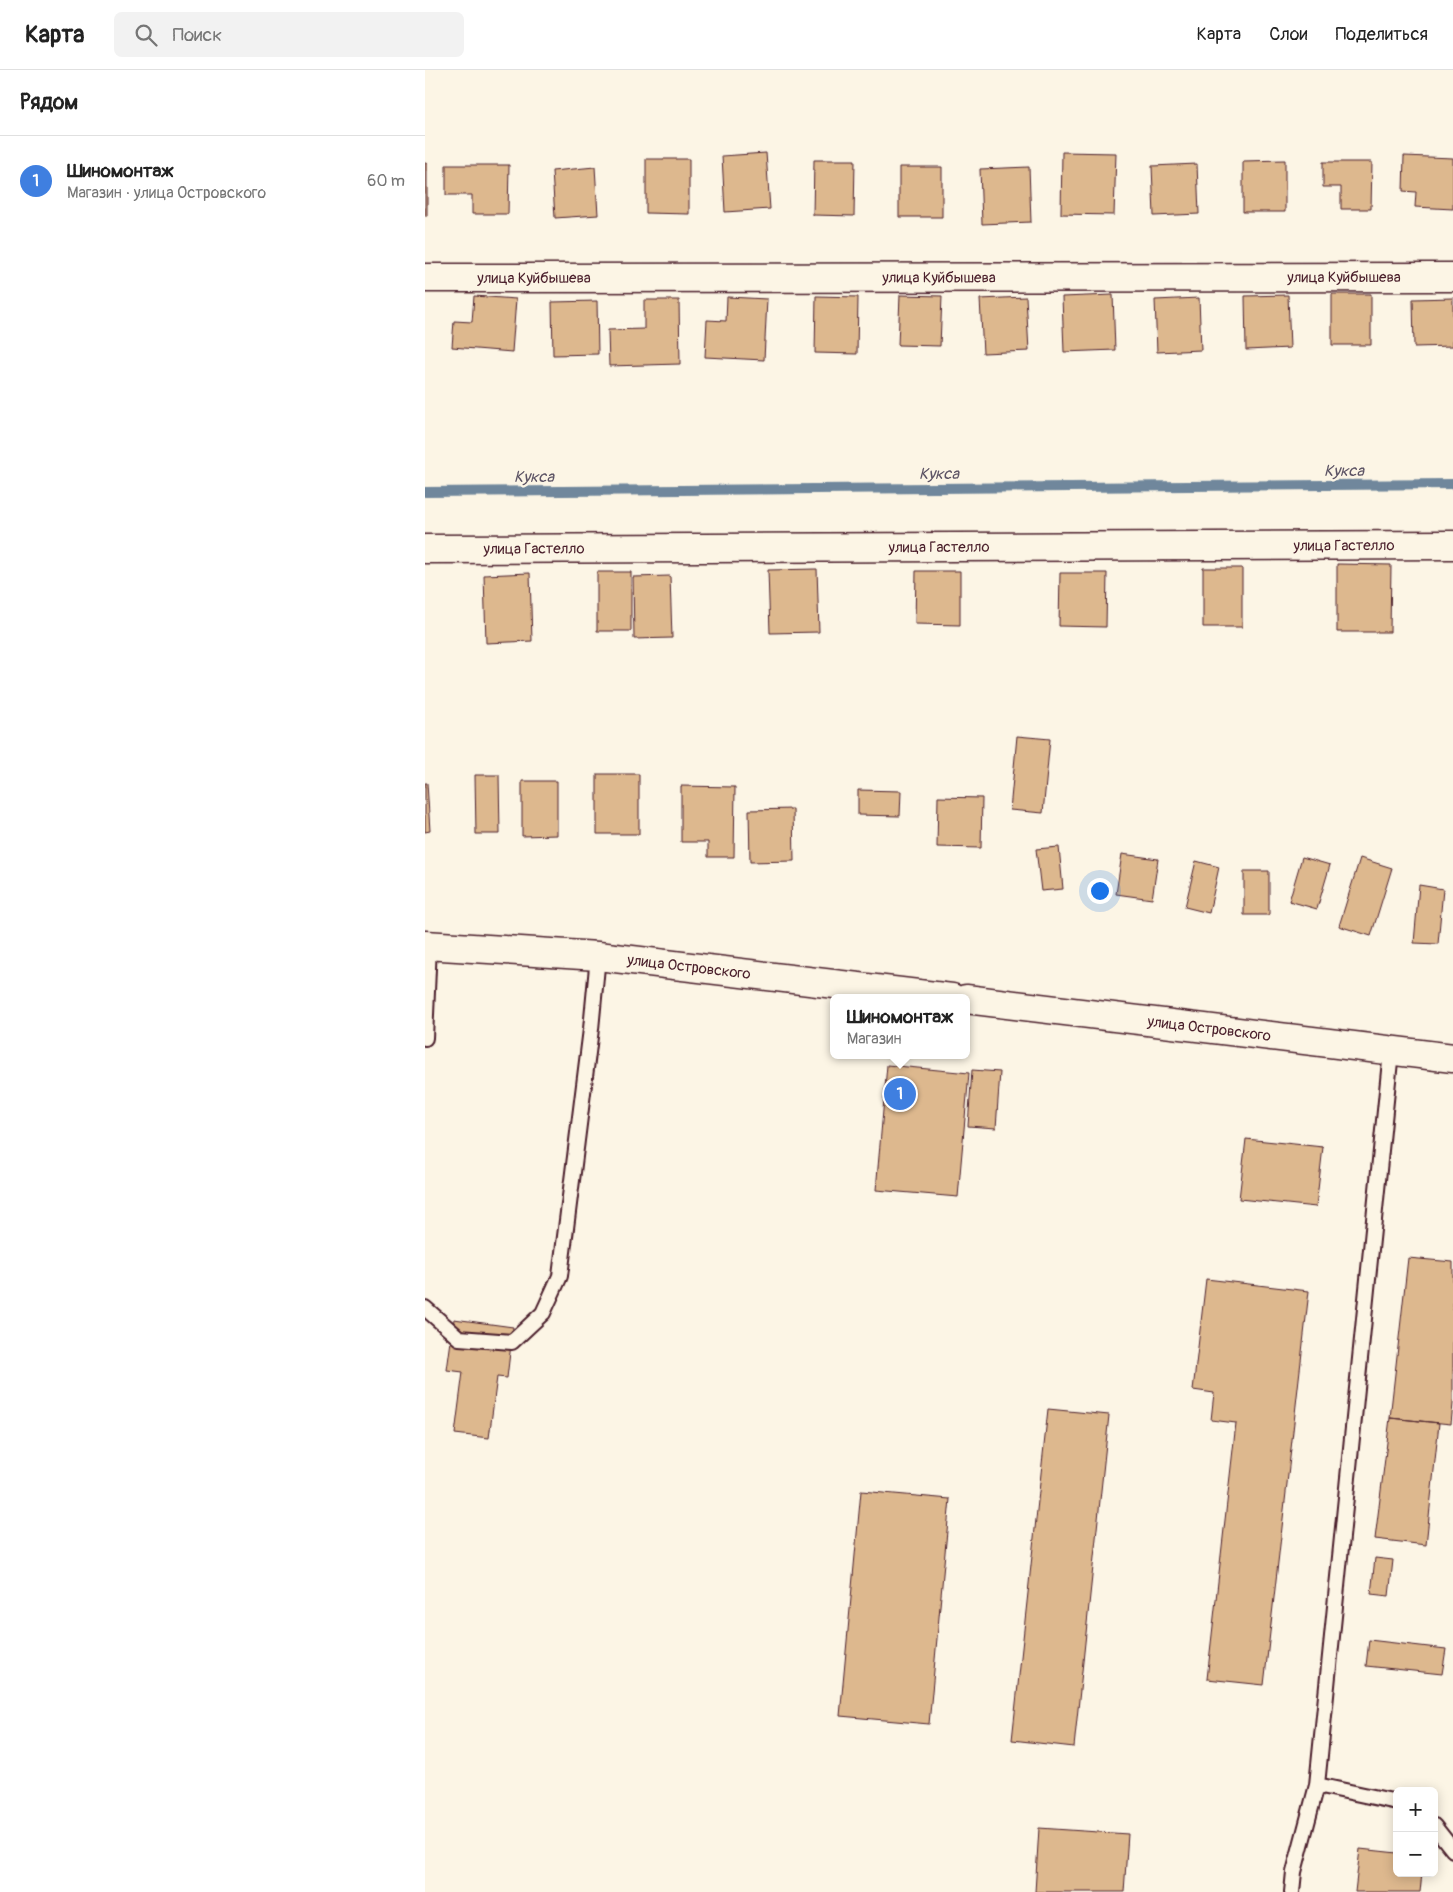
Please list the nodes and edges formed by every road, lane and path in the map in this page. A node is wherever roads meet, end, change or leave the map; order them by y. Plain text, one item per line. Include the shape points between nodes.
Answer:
1 (1453, 277) edge
2 (425, 278) edge
3 (1453, 545) edge
4 (425, 549) edge
5 (427, 945) edge
6 (598, 956) junction
7 (918, 994) edge
8 (970, 1000) edge
9 (425, 1038) edge
10 (1391, 1051) junction
11 (1453, 1058) edge
12 (425, 1308) edge
13 (1317, 1785) junction
14 (1393, 1801) edge
15 (1438, 1831) edge
16 (1453, 1850) edge
17 (1292, 1892) edge

1 - 2 street, улица Куйбышева
3 - 4 street, улица Гастелло
5 - 6 street, улица Островского
5 - 9 lane
6 - 7 street, улица Островского
6 - 12 lane via 560,1276 543,1313 512,1342 459,1338
8 - 10 street, улица Островского
10 - 11 street, улица Островского
10 - 13 lane
13 - 14 lane
13 - 17 lane via 1294,1872
15 - 16 lane

